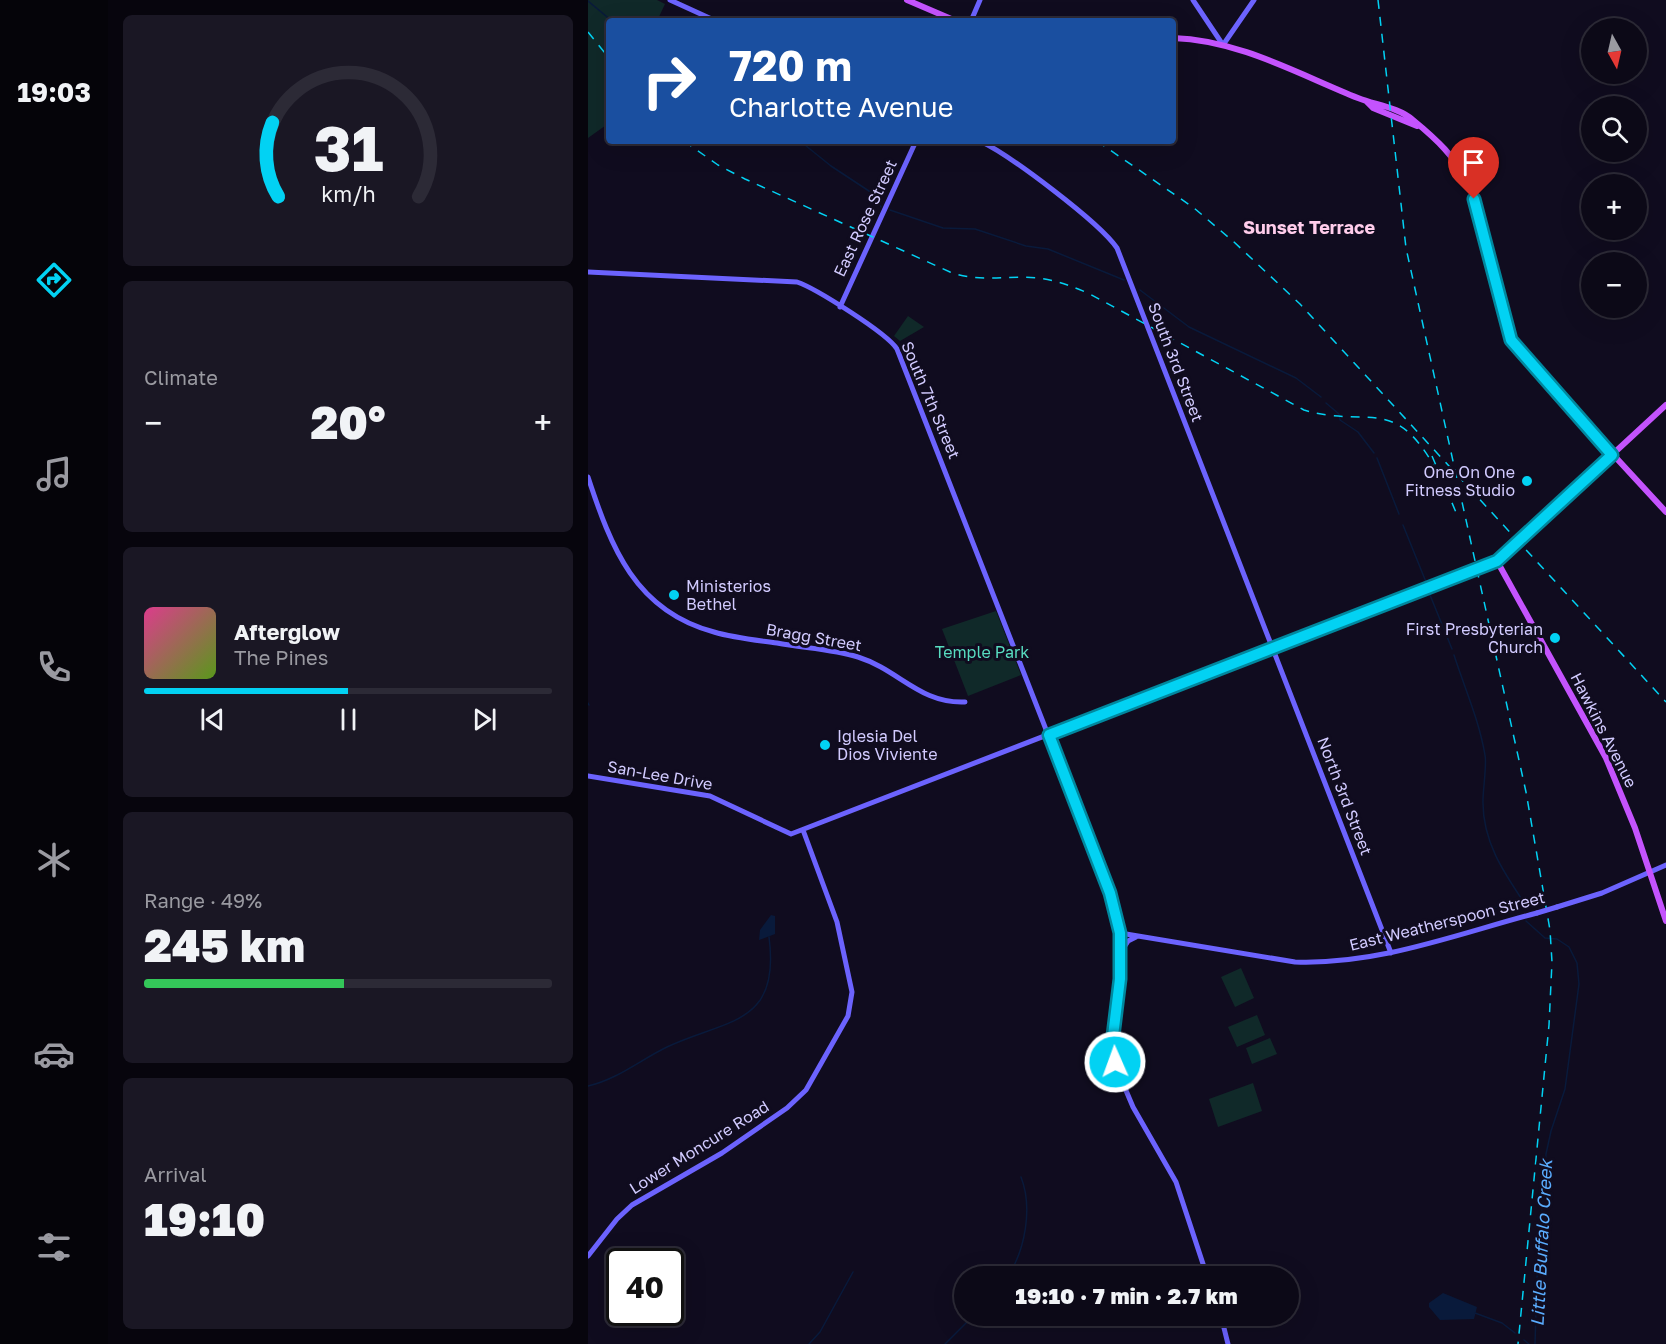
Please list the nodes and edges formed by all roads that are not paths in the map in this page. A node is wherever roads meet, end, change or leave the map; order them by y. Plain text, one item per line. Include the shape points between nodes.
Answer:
1 (670, 0) edge
2 (907, 0) edge
3 (980, 0) edge
4 (1193, 0) edge
5 (1254, 0) edge
6 (709, 18) edge
7 (949, 18) edge
8 (972, 18) edge
9 (1176, 38) edge
10 (1224, 45) junction
11 (915, 144) edge
12 (985, 144) edge
13 (588, 272) edge
14 (840, 307) junction
15 (1666, 405) edge
16 (1612, 455) junction
17 (588, 477) edge
18 (1666, 512) edge
19 (1497, 561) junction
20 (1273, 648) junction
21 (965, 702) dead end
22 (1049, 735) junction
23 (588, 776) edge
24 (803, 830) junction
25 (1666, 865) edge
26 (1650, 873) junction
27 (1666, 921) edge
28 (1120, 933) junction
29 (1138, 936) junction
30 (1121, 952) junction
31 (1391, 953) junction
32 (588, 1256) edge
33 (1204, 1266) edge
34 (1224, 1326) edge
35 (1228, 1344) edge

1 - 6 street
2 - 7 main road
3 - 8 street
4 - 10 street
5 - 10 street
9 - 10 main road
10 - 16 main road via 1413,120 1451,156 1477,208 1505,325 1514,347
11 - 14 street, East Rose Street
12 - 20 street, South 3rd Street via 1100,229 1117,248
13 - 14 street, South 7th Street via 791,281 809,287
14 - 22 street, South 7th Street via 887,337 901,355
15 - 16 main road
16 - 18 main road
16 - 19 main road
17 - 21 street, Bragg Street via 624,567 650,597 678,617 724,635 855,656 882,667 936,700
19 - 20 street
19 - 26 main road, Hawkins Avenue via 1606,758
20 - 22 street
20 - 31 street, North 3rd Street
22 - 24 street
22 - 28 street, South 7th Street via 1110,893
23 - 24 street, San-Lee Drive via 710,796 791,834
24 - 32 street, Lower Moncure Road via 836,916 852,992 840,1031 803,1094 722,1153 632,1204
25 - 26 street, East Weatherspoon Street
26 - 27 main road, Hawkins Avenue
26 - 31 street, East Weatherspoon Street, bridge via 1538,913
28 - 29 street, East Weatherspoon Street
28 - 30 street, South 7th Street
29 - 30 street via 1128,941
29 - 31 street, East Weatherspoon Street via 1295,962 1347,961
30 - 33 street, South 7th Street via 1114,1057 1124,1089 1176,1182
34 - 35 street

